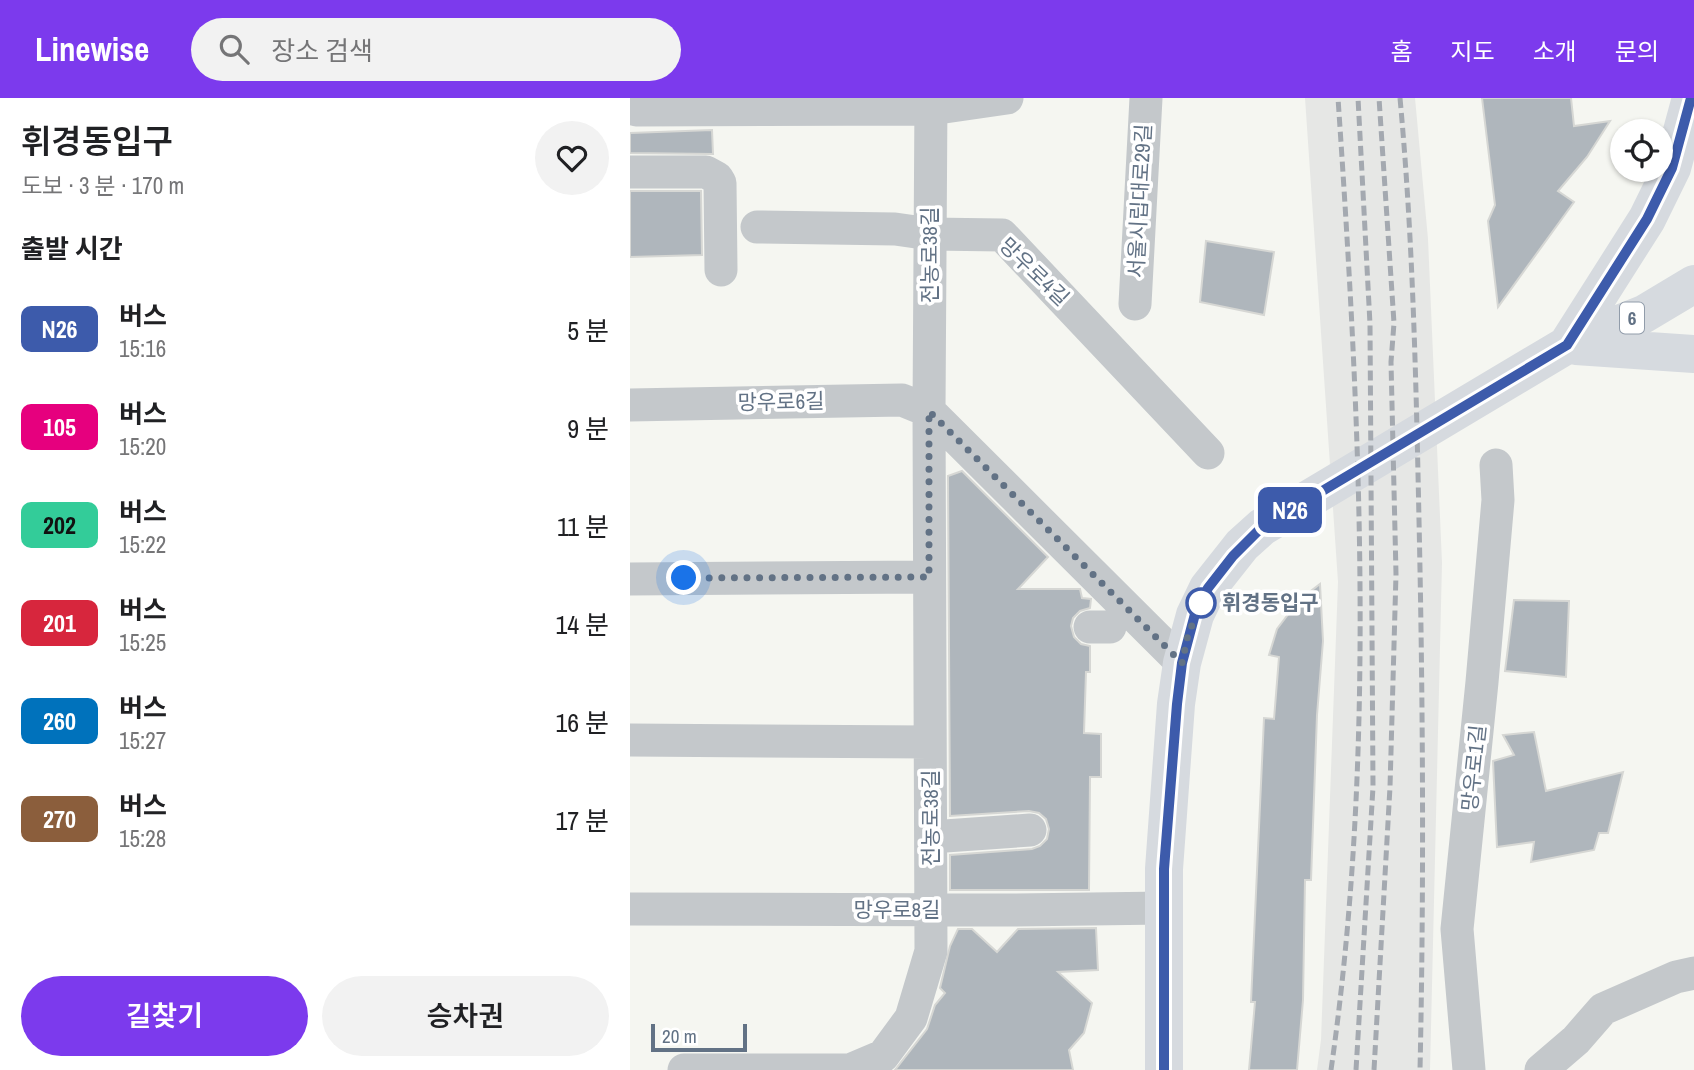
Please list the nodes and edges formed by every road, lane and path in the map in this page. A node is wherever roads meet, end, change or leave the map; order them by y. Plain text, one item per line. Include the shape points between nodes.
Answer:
1 (1007, 98) edge
2 (1146, 98) edge
3 (1691, 98) edge
4 (931, 103) edge
5 (630, 107) edge
6 (630, 172) edge
7 (757, 227) dead end
8 (930, 234) junction
9 (721, 270) dead end
10 (1694, 285) edge
11 (1135, 304) dead end
12 (1567, 345) junction
13 (1694, 354) edge
14 (630, 405) edge
15 (929, 411) junction
16 (1208, 453) dead end
17 (1496, 465) dead end
18 (929, 577) junction
19 (630, 579) edge
20 (1182, 663) junction
21 (630, 740) edge
22 (930, 742) junction
23 (1030, 830) dead end
24 (930, 837) junction
25 (1165, 908) junction
26 (630, 909) edge
27 (931, 910) junction
28 (1694, 973) edge
29 (875, 1066) edge
30 (684, 1070) edge
31 (1164, 1070) edge
32 (1469, 1070) edge
33 (1541, 1070) edge

1 - 4 street
2 - 11 street, 서울시립대로29길
3 - 12 main road via 1672,168 1647,219
4 - 5 street
4 - 8 street, 전농로38길
6 - 9 street via 706,173 717,178
7 - 8 street, 망우로4길 via 895,229
8 - 15 street, 전농로38길
8 - 16 street, 망우로4길 via 1002,235
10 - 12 main road, 6 via 1644,314
12 - 13 main road
12 - 20 main road, 6 via 1262,527 1208,588 1195,614
14 - 15 street, 망우로6길 via 902,400
15 - 18 street, 전농로38길
15 - 20 street via 1094,607
17 - 32 street, 망우로1길 via 1495,526 1457,929
18 - 19 street
18 - 22 street, 전농로38길
20 - 25 main road, 6 via 1164,869
21 - 22 street, 전농로38길
22 - 24 street, 전농로38길
23 - 24 street
24 - 27 street, 전농로38길
25 - 27 street, 망우로8길
25 - 31 main road, 6
26 - 27 street, 망우로8길
27 - 29 street, 전농로38길 via 931,951 911,1018
28 - 33 street via 1603,1009
29 - 30 street, 전농로38길

